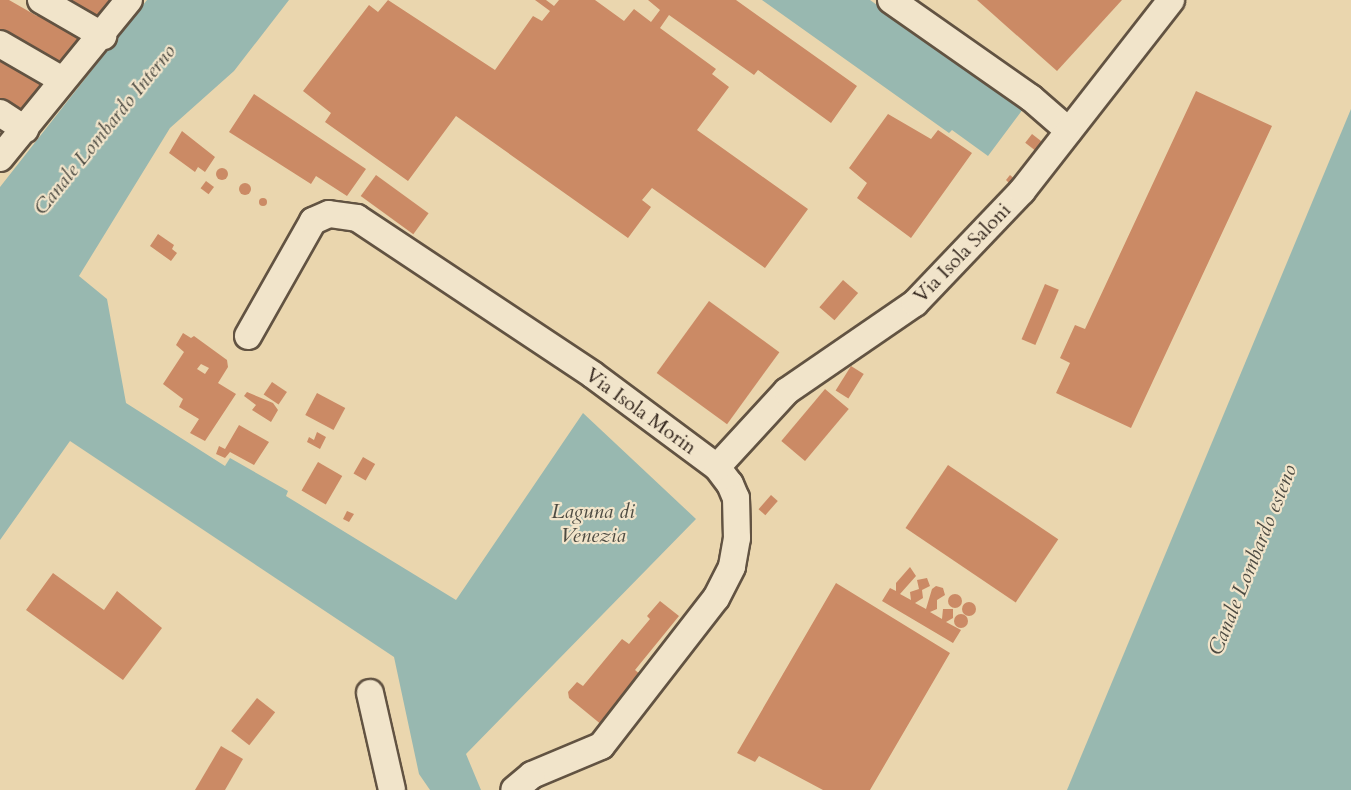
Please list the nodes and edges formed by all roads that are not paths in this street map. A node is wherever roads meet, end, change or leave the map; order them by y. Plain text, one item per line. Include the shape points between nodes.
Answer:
1 (41, 0) edge
2 (129, 0) edge
3 (891, 0) edge
4 (1170, 0) edge
5 (103, 36) junction
6 (0, 44) edge
7 (62, 80) junction
8 (0, 113) edge
9 (25, 129) junction
10 (1069, 131) junction
11 (0, 158) edge
12 (248, 336) dead end
13 (717, 467) junction
14 (370, 693) dead end
15 (392, 790) edge
16 (514, 790) edge

1 - 5 street
2 - 5 street
3 - 10 street via 1031,98
4 - 10 street, Via Isola Saloni
5 - 7 street
6 - 7 street
7 - 9 street
8 - 9 street
9 - 11 street
10 - 13 street, Via Isola Saloni via 1022,191 915,303 787,391
12 - 13 street, Via Isola Morin via 313,221 323,215 346,215 494,307
13 - 16 street, Via Isola Morin via 736,498 737,538 732,567 717,598 601,746 532,775
14 - 15 street

